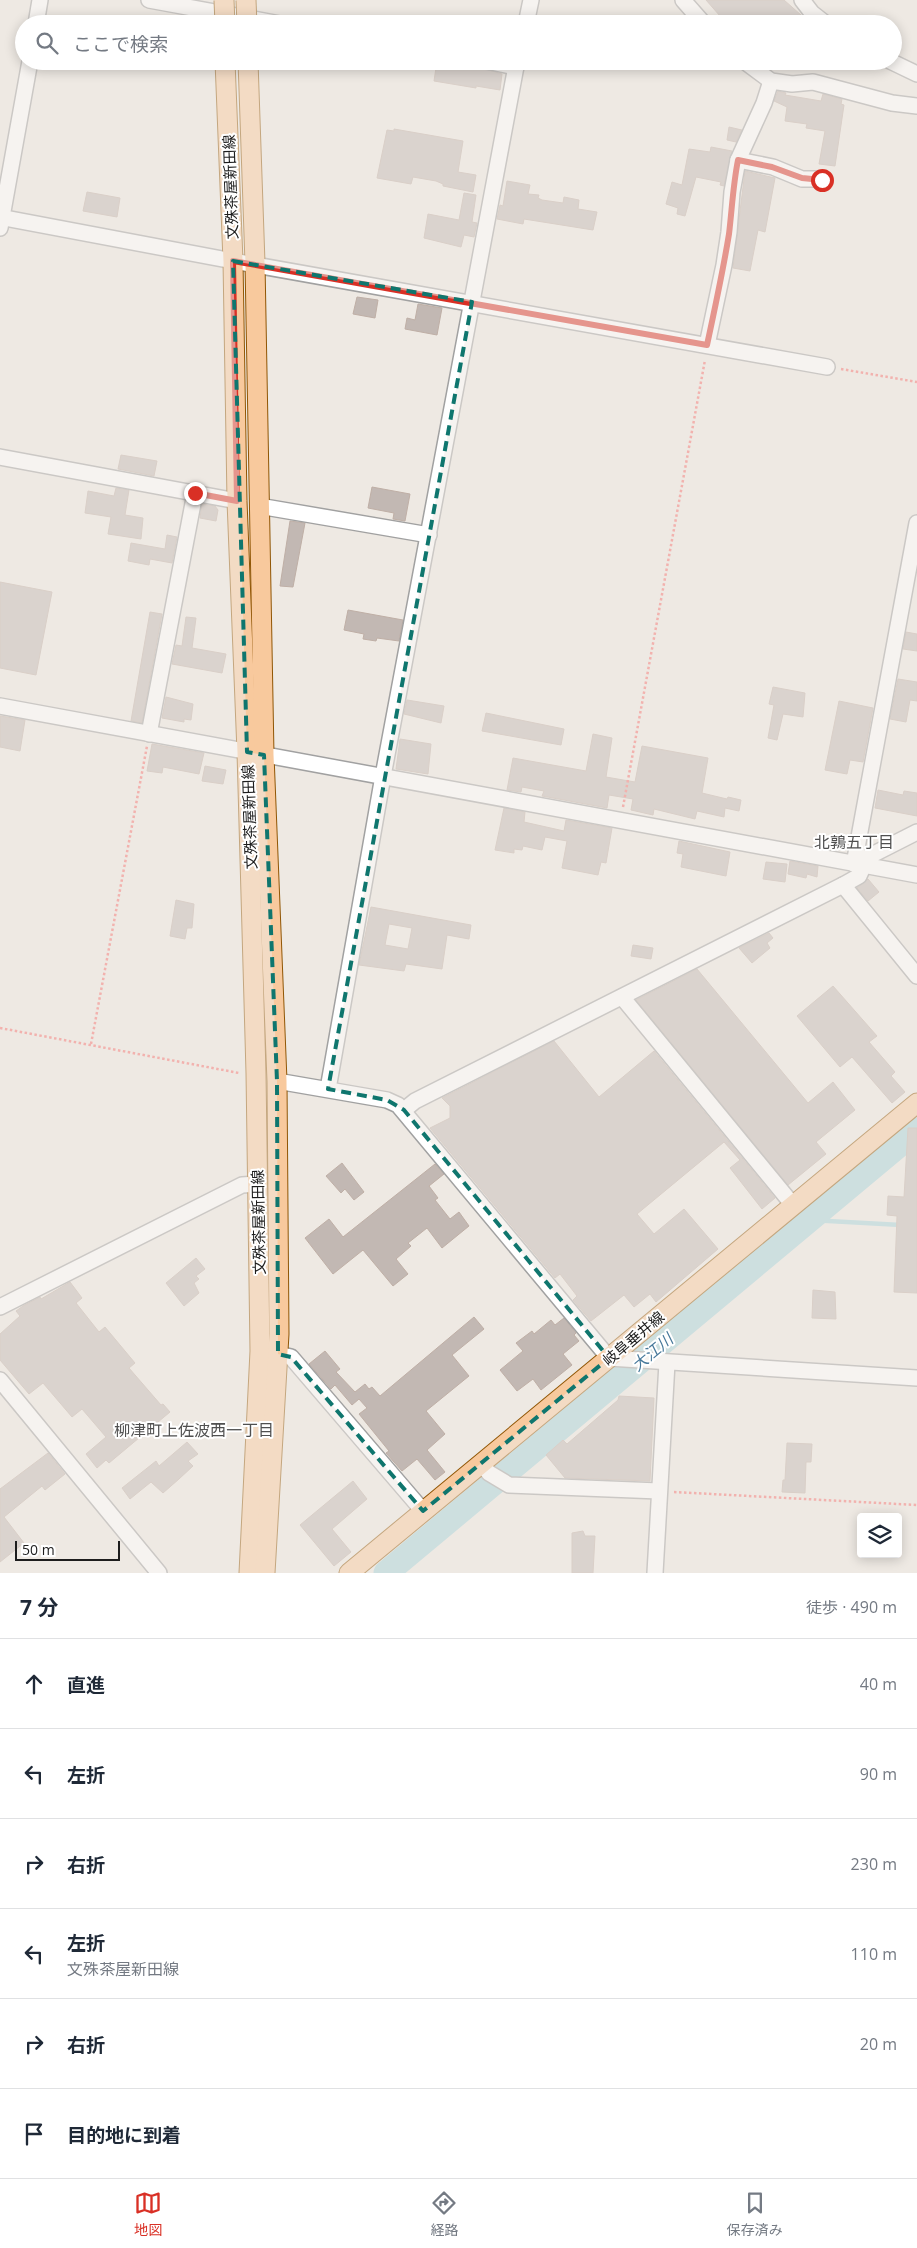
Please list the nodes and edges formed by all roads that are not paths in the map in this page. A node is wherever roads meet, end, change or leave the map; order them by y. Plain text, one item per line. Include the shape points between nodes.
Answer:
1 (40, 0) edge
2 (149, 0) edge
3 (224, 0) edge
4 (246, 0) edge
5 (531, 0) edge
6 (683, 0) edge
7 (802, 0) edge
8 (38, 15) edge
9 (225, 15) edge
10 (231, 15) edge
11 (247, 15) edge
12 (528, 15) edge
13 (696, 15) edge
14 (815, 15) edge
15 (902, 67) edge
16 (28, 70) edge
17 (225, 70) edge
18 (248, 70) edge
19 (516, 70) edge
20 (756, 70) edge
21 (917, 74) edge
22 (771, 81) junction
23 (917, 106) edge
24 (738, 160) junction
25 (822, 180) dead end
26 (1, 221) edge
27 (233, 261) junction
28 (255, 263) junction
29 (472, 302) junction
30 (707, 345) junction
31 (827, 367) road end
32 (0, 457) edge
33 (195, 493) junction
34 (237, 501) junction
35 (260, 506) junction
36 (917, 523) edge
37 (429, 536) junction
38 (0, 706) edge
39 (149, 734) junction
40 (256, 753) junction
41 (383, 776) junction
42 (917, 832) edge
43 (859, 865) junction
44 (917, 876) edge
45 (843, 885) junction
46 (917, 976) edge
47 (622, 997) junction
48 (276, 1081) junction
49 (328, 1089) junction
50 (917, 1102) edge
51 (397, 1105) junction
52 (258, 1184) junction
53 (793, 1205) junction
54 (0, 1308) edge
55 (278, 1354) junction
56 (618, 1359) junction
57 (659, 1363) junction
58 (917, 1378) edge
59 (0, 1380) edge
60 (485, 1468) junction
61 (659, 1491) junction
62 (423, 1512) junction
63 (158, 1573) edge
64 (249, 1573) edge
65 (266, 1573) edge
66 (349, 1573) edge
67 (655, 1573) edge

1 - 8 street
2 - 10 street
3 - 9 main road, bridge
4 - 11 main road, bridge
5 - 12 street
6 - 13 street
7 - 14 street
15 - 21 street
16 - 26 street
17 - 27 main road, 文殊茶屋新田線
18 - 28 main road, 文殊茶屋新田線
19 - 29 street
20 - 22 street
22 - 23 street via 813,82 892,103
22 - 24 street
24 - 25 street via 802,178
24 - 30 street via 725,257
26 - 27 street
27 - 28 street
27 - 34 main road, 文殊茶屋新田線
28 - 29 street
28 - 35 main road, 文殊茶屋新田線
29 - 30 street
29 - 37 street
30 - 31 street
32 - 33 street
33 - 34 street
33 - 39 street
34 - 40 main road, 文殊茶屋新田線
35 - 37 street
35 - 40 main road, 文殊茶屋新田線
36 - 43 street
37 - 41 street
38 - 39 street
39 - 40 street
40 - 41 street
40 - 48 main road, 文殊茶屋新田線
40 - 52 main road, 文殊茶屋新田線
41 - 43 street
41 - 49 street
42 - 43 street
43 - 44 street
43 - 45 street via 859,876
45 - 46 street
45 - 47 street
47 - 51 street via 415,1101
47 - 53 street
48 - 49 street
48 - 55 main road, 文殊茶屋新田線
49 - 51 street
50 - 53 main road, 岐阜垂井線
51 - 56 street
52 - 54 street via 242,1185
52 - 64 main road, 文殊茶屋新田線 via 260,1351
53 - 56 main road, 岐阜垂井線
55 - 62 street via 291,1357
55 - 65 main road, 文殊茶屋新田線
56 - 57 street
56 - 60 main road, 岐阜垂井線
57 - 58 street
57 - 61 street
59 - 63 street
60 - 61 street via 509,1485
60 - 62 main road, 岐阜垂井線
61 - 67 street
62 - 66 main road, 岐阜垂井線

